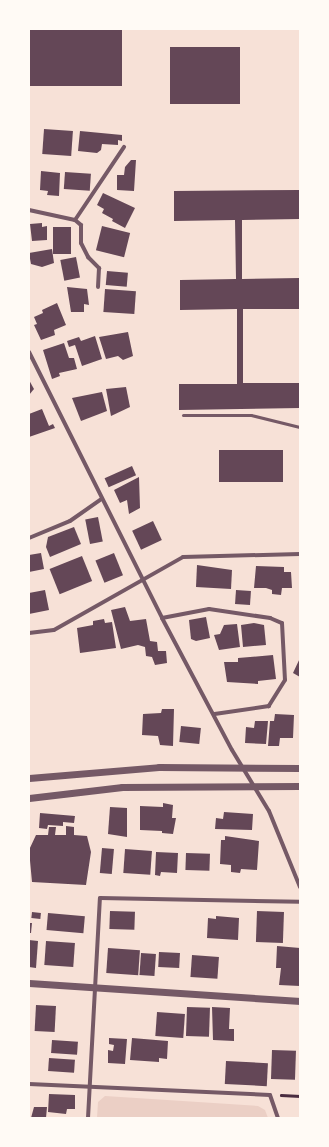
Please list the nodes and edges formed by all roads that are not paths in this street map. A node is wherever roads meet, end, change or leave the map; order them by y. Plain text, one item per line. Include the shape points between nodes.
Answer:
1 (124, 147) dead end
2 (29, 210) edge
3 (75, 220) junction
4 (98, 287) dead end
5 (29, 352) edge
6 (183, 415) dead end
7 (300, 427) edge
8 (102, 499) junction
9 (29, 538) edge
10 (300, 554) edge
11 (142, 579) junction
12 (162, 618) junction
13 (29, 633) edge
14 (215, 714) junction
15 (242, 767) junction
16 (300, 768) edge
17 (29, 778) edge
18 (254, 785) junction
19 (300, 786) edge
20 (29, 798) edge
21 (300, 887) edge
22 (300, 902) edge
23 (29, 983) edge
24 (95, 987) junction
25 (300, 1001) edge
26 (29, 1084) edge
27 (89, 1087) junction
28 (88, 1118) edge
29 (278, 1118) edge

1 - 3 street
2 - 3 street
3 - 4 street via 81,225 81,243 88,257 99,268
5 - 8 street
6 - 7 lane via 251,415
8 - 9 street via 70,521
8 - 11 street
10 - 11 street via 183,557
11 - 12 street
11 - 13 street via 110,600 54,630
12 - 14 street
12 - 14 street via 209,609 270,618 282,624 285,680 269,706
14 - 15 street
15 - 16 street
15 - 17 street via 159,767
15 - 18 street
18 - 19 street
18 - 20 street via 122,787
18 - 21 street via 269,811
22 - 24 street via 100,898
23 - 24 street
24 - 25 street
24 - 27 street
26 - 27 street
27 - 28 street
27 - 29 street via 270,1095

